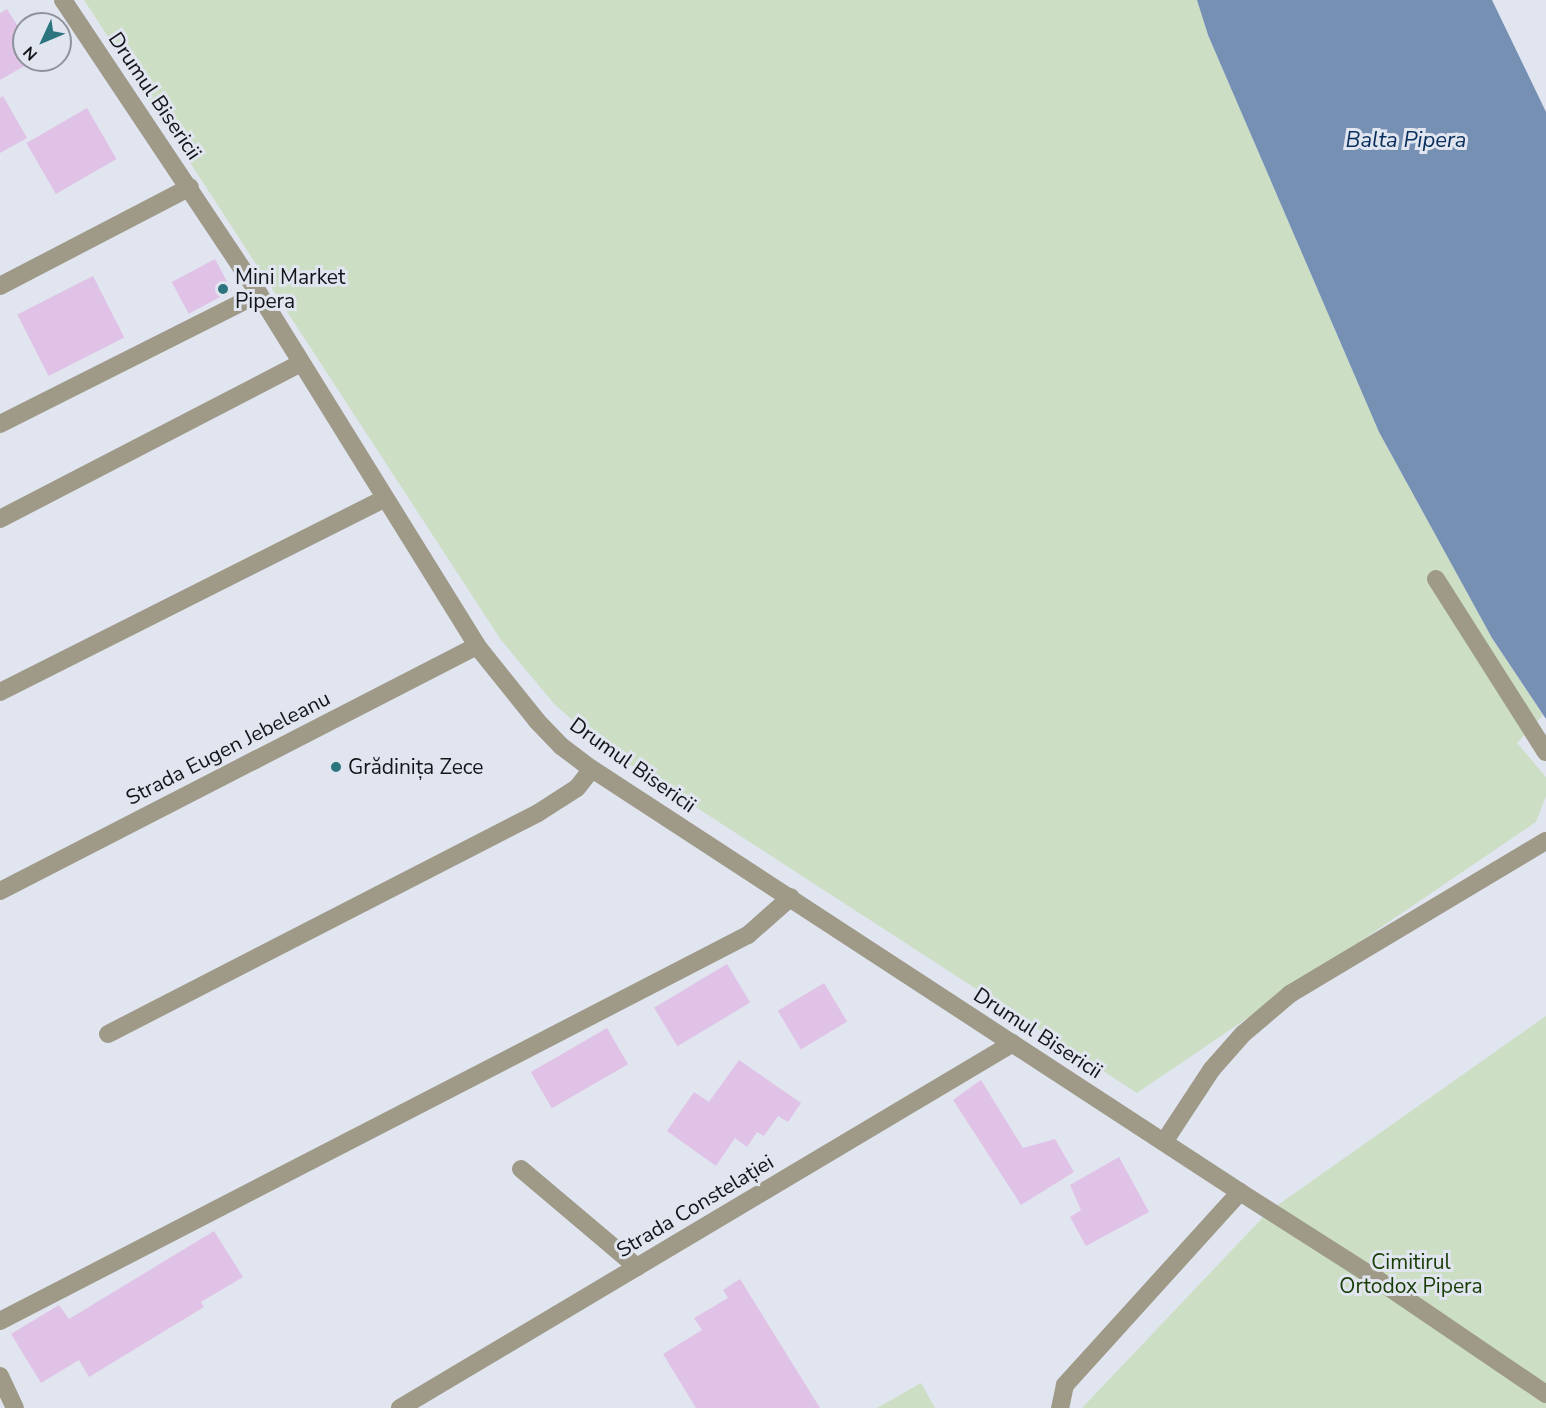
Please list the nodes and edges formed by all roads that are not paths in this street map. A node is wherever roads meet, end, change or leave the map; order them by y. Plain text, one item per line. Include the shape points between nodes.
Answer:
1 (63, 0) edge
2 (190, 188) junction
3 (0, 286) edge
4 (259, 294) junction
5 (301, 363) junction
6 (0, 424) edge
7 (385, 498) junction
8 (0, 519) edge
9 (1436, 579) dead end
10 (477, 646) junction
11 (0, 692) edge
12 (1546, 752) edge
13 (592, 769) junction
14 (1546, 841) edge
15 (0, 891) edge
16 (790, 897) junction
17 (108, 1034) dead end
18 (1012, 1043) junction
19 (1164, 1142) junction
20 (520, 1168) dead end
21 (1240, 1192) junction
22 (636, 1267) junction
23 (0, 1321) edge
24 (0, 1376) edge
25 (1546, 1394) edge
26 (15, 1408) edge
27 (400, 1408) edge
28 (1060, 1408) edge

1 - 2 street, Drumul Bisericii
2 - 3 street, Drumul Bisericii
2 - 4 street, Drumul Bisericii
4 - 5 street, Drumul Bisericii
4 - 6 street
5 - 7 street, Drumul Bisericii
5 - 8 street
7 - 10 street, Drumul Bisericii
7 - 11 street
9 - 12 street
10 - 13 street, Drumul Bisericii via 537,722
10 - 15 street, Strada Eugen Jebeleanu
13 - 16 street, Drumul Bisericii
13 - 17 street via 577,788 538,813
14 - 19 street via 1290,994 1243,1034 1212,1069
16 - 18 street, Drumul Bisericii
16 - 23 street via 748,935
18 - 19 street, Drumul Bisericii
18 - 22 street, Strada Constelației
19 - 21 street, Drumul Bisericii
20 - 22 street
21 - 25 street, Drumul Bisericii
21 - 28 street via 1065,1385
22 - 27 street, Strada Constelației
24 - 26 street

